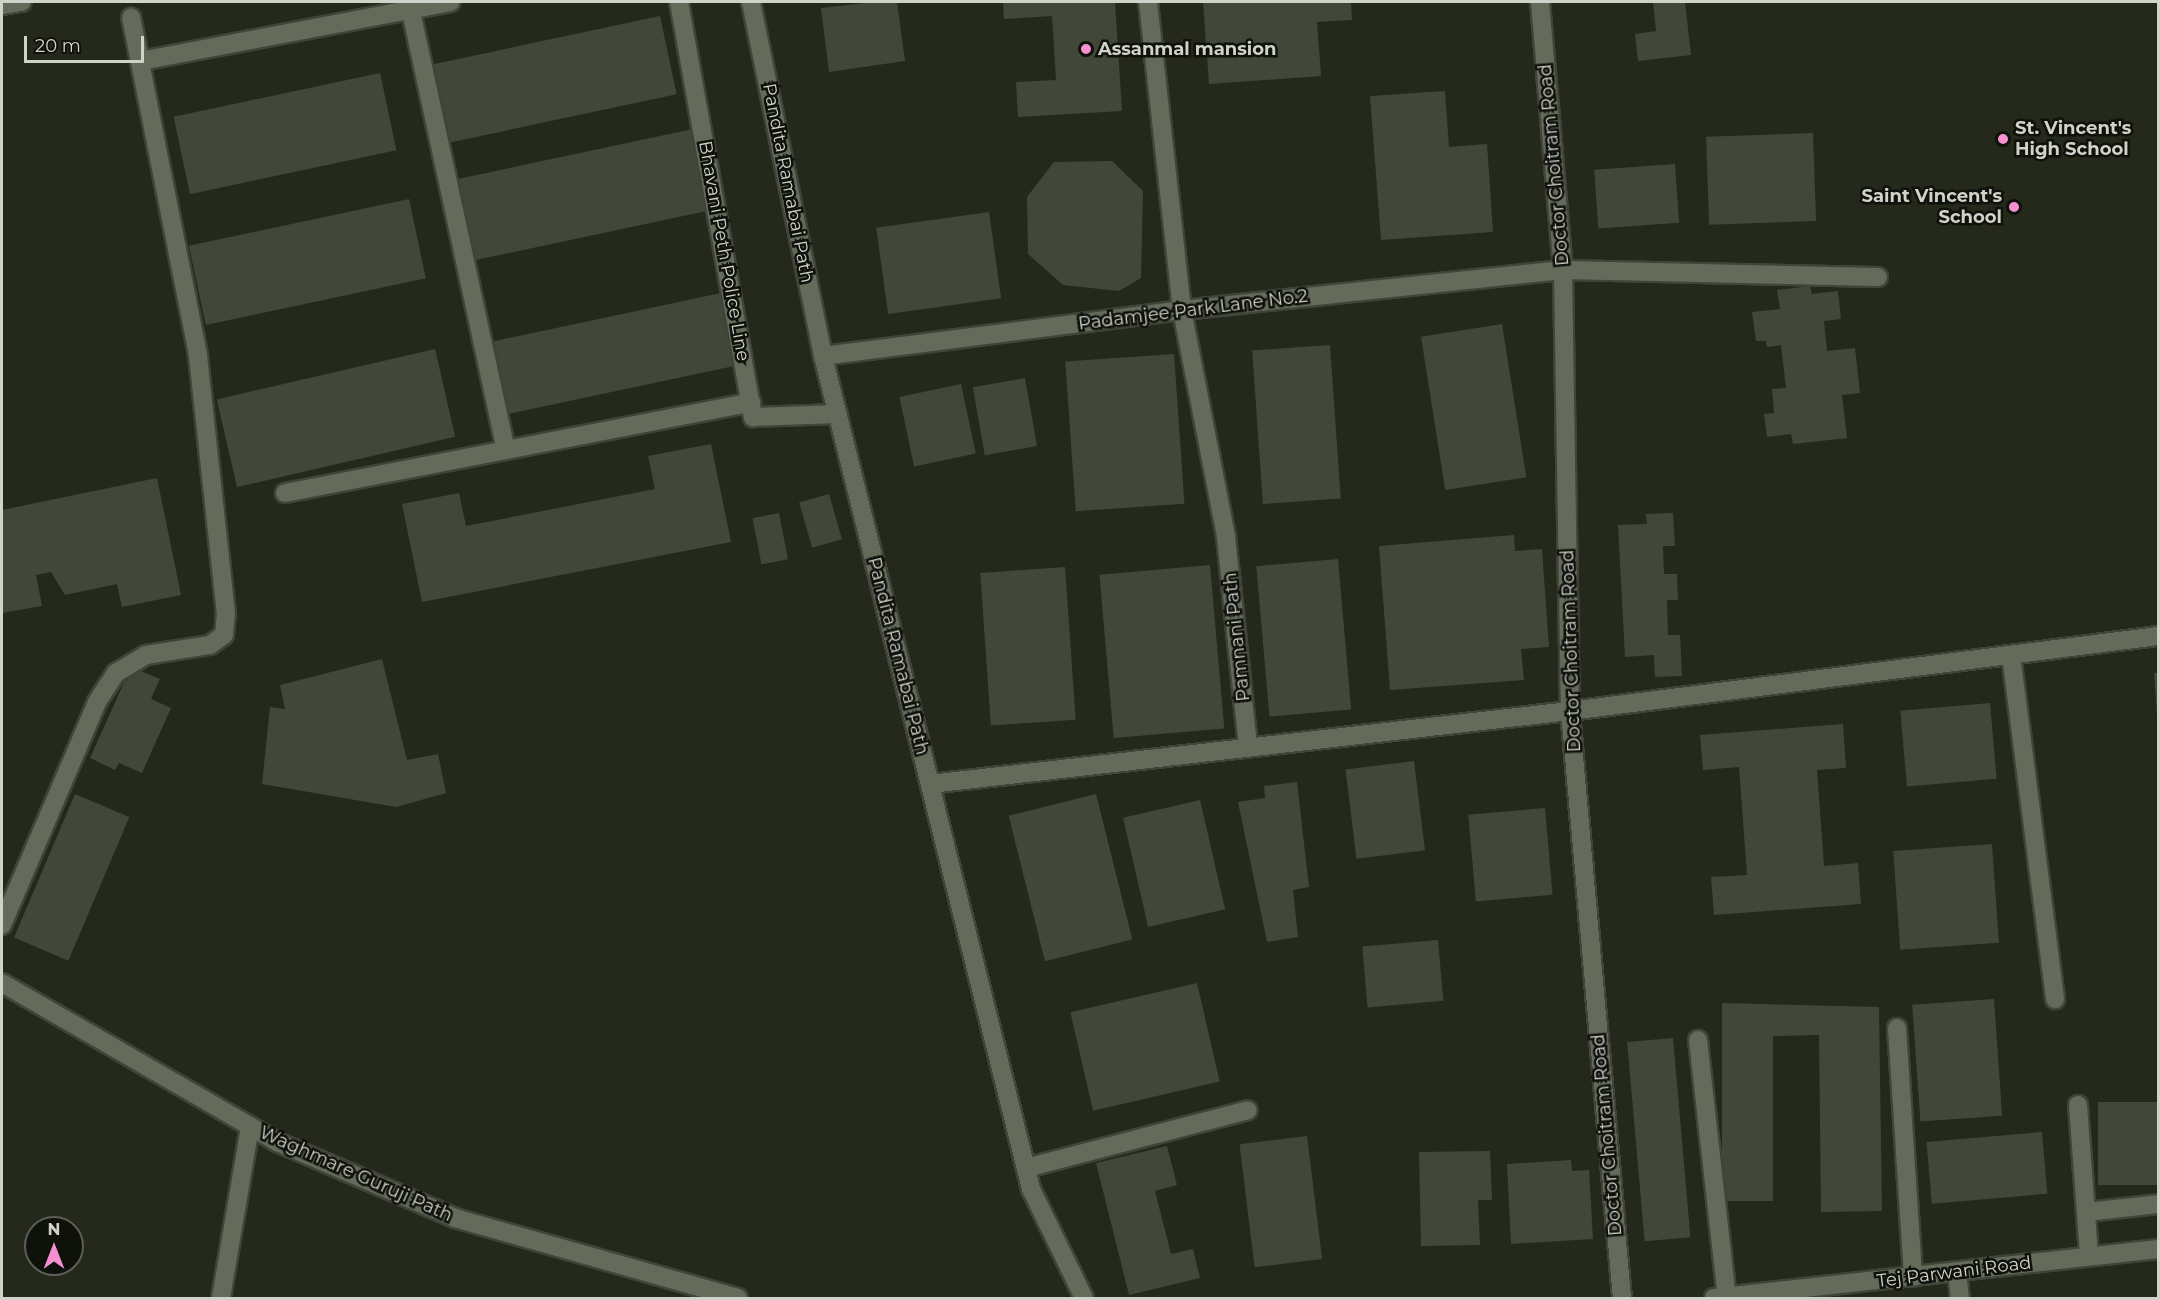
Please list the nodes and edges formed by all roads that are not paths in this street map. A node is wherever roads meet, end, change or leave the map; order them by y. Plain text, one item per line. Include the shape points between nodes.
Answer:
1 (22, 2) edge
2 (450, 2) edge
3 (679, 2) edge
4 (751, 2) edge
5 (1148, 2) edge
6 (1540, 2) edge
7 (2, 5) edge
8 (410, 5) edge
9 (131, 18) dead end
10 (141, 61) junction
11 (1563, 270) junction
12 (1878, 278) dead end
13 (1182, 310) junction
14 (822, 356) junction
15 (751, 402) junction
16 (838, 414) junction
17 (506, 450) junction
18 (285, 493) dead end
19 (2158, 636) edge
20 (2011, 655) junction
21 (1570, 711) junction
22 (1248, 748) junction
23 (930, 784) junction
24 (2, 925) edge
25 (2, 983) edge
26 (2055, 999) dead end
27 (1896, 1028) dead end
28 (1698, 1040) dead end
29 (2078, 1105) dead end
30 (1248, 1110) dead end
31 (250, 1127) junction
32 (1026, 1168) junction
33 (2158, 1204) edge
34 (2087, 1212) junction
35 (2158, 1249) edge
36 (2089, 1257) junction
37 (1957, 1271) junction
38 (1913, 1276) junction
39 (1721, 1298) edge
40 (221, 1299) edge
41 (738, 1299) edge
42 (1084, 1299) edge
43 (1622, 1299) edge
44 (1960, 1299) edge

1 - 7 street
2 - 8 street
3 - 15 street, Bhavani Peth Police Line
4 - 14 street, Pandita Ramabai Path
5 - 13 street, Pamnani Path
6 - 11 street, Doctor Choitram Road
8 - 10 street
8 - 17 street
9 - 10 street
10 - 24 street via 198,355 226,614 224,635 210,645 146,655 116,673 97,702
11 - 12 street, Padamjee Park Lane No.2
11 - 13 street, Padamjee Park Lane No.2
11 - 21 street, Doctor Choitram Road
13 - 14 street, Padamjee Park Lane No.2
13 - 22 street, Pamnani Path via 1224,526
14 - 16 street, Pandita Ramabai Path
15 - 16 street via 753,417
15 - 17 street
16 - 23 street, Pandita Ramabai Path
17 - 18 street
19 - 20 street
20 - 21 street
20 - 26 street
21 - 22 street
21 - 43 street, Doctor Choitram Road
22 - 23 street
23 - 32 street, Pandita Ramabai Path
25 - 31 street, Waghmare Guruji Path
27 - 38 street
28 - 39 street
29 - 34 street
30 - 32 street
31 - 40 street
31 - 41 street, Waghmare Guruji Path via 455,1218
32 - 42 street, Pandita Ramabai Path via 1031,1189
33 - 34 street
34 - 36 street
35 - 36 street, Tej Parwani Road
36 - 37 street, Tej Parwani Road
37 - 38 street, Tej Parwani Road
37 - 44 street
38 - 39 street, Tej Parwani Road

